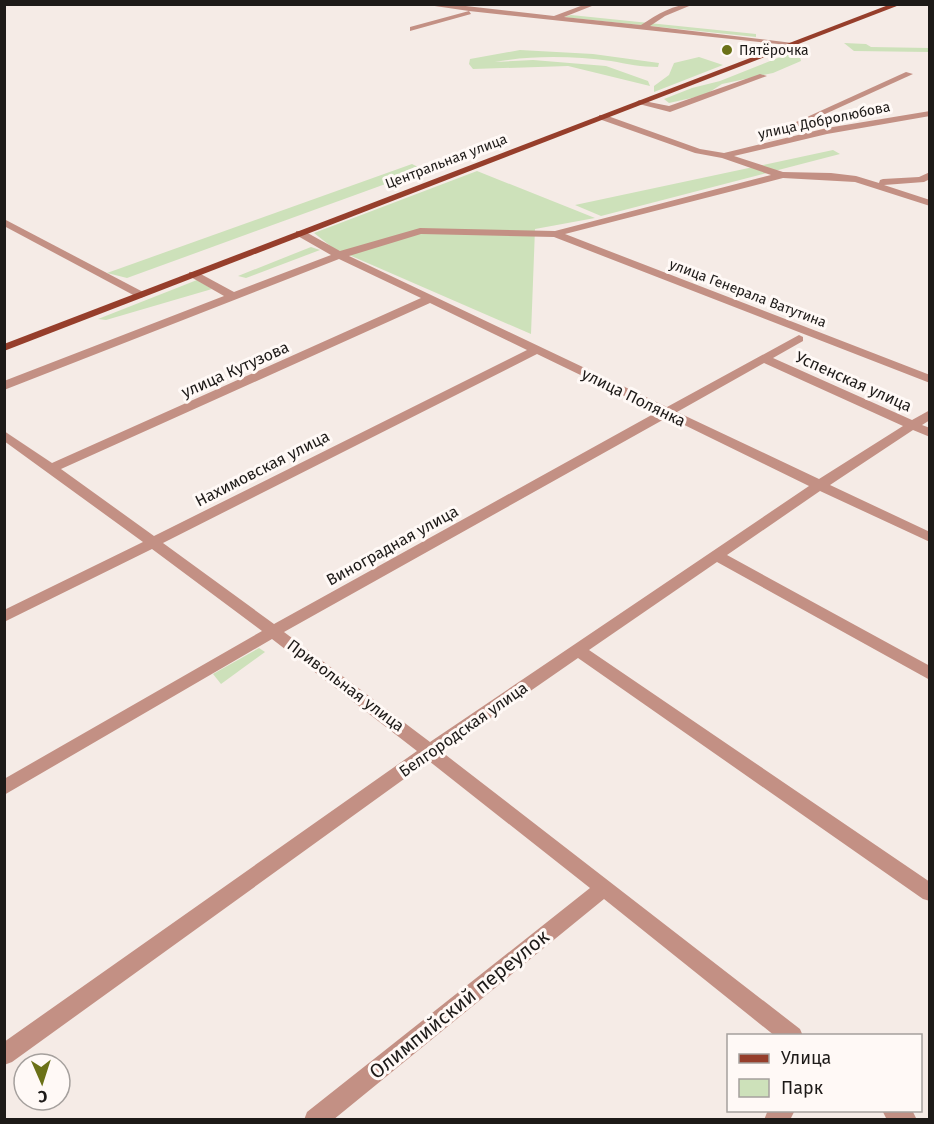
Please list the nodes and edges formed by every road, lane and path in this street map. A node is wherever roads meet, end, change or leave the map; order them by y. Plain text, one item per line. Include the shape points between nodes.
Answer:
1 (424, 4) edge
2 (594, 4) edge
3 (691, 4) edge
4 (899, 4) edge
5 (484, 6) edge
6 (553, 18) junction
7 (642, 28) junction
8 (413, 29) dead end
9 (797, 44) junction
10 (909, 74) dead end
11 (763, 76) dead end
12 (639, 103) junction
13 (930, 113) edge
14 (602, 117) junction
15 (724, 156) junction
16 (783, 175) junction
17 (930, 175) edge
18 (871, 183) junction
19 (930, 203) edge
20 (4, 222) edge
21 (300, 233) junction
22 (555, 234) junction
23 (339, 255) junction
24 (193, 274) junction
25 (141, 295) junction
26 (231, 296) junction
27 (431, 298) junction
28 (800, 339) dead end
29 (4, 348) edge
30 (536, 350) junction
31 (765, 359) junction
32 (930, 379) edge
33 (4, 386) edge
34 (667, 413) junction
35 (930, 414) edge
36 (911, 426) junction
37 (930, 433) edge
38 (4, 435) edge
39 (52, 468) junction
40 (818, 486) junction
41 (930, 538) edge
42 (153, 543) junction
43 (717, 556) junction
44 (4, 616) edge
45 (274, 631) junction
46 (578, 650) junction
47 (930, 674) edge
48 (430, 750) junction
49 (4, 788) edge
50 (604, 888) junction
51 (930, 893) edge
52 (791, 1034) edge
53 (4, 1055) edge
54 (315, 1119) edge

1 - 5 street
2 - 6 street
3 - 7 street via 662,14
4 - 9 main road, Центральная улица
5 - 6 street
5 - 8 street
6 - 7 street
7 - 9 street
9 - 12 main road, Центральная улица
10 - 15 street
11 - 12 street via 670,109
12 - 14 main road, Центральная улица
13 - 15 street, улица Добролюбова via 827,131
14 - 15 street via 698,151
14 - 21 main road, Центральная улица
15 - 16 street
16 - 18 street via 831,176
16 - 22 street
17 - 18 street via 921,180
18 - 19 street
20 - 25 street
21 - 23 street, улица Полянка
21 - 24 main road, Центральная улица
22 - 23 street via 420,231
22 - 32 street, улица Генерала Ватутина
23 - 26 street
23 - 27 street, улица Полянка
24 - 25 main road, Центральная улица
24 - 26 street
25 - 29 main road, Центральная улица
26 - 33 street
27 - 30 street, улица Полянка
27 - 39 street, улица Кутузова
28 - 31 street, Виноградная улица
30 - 34 street, улица Полянка
30 - 42 street, Нахимовская улица
31 - 34 street, Виноградная улица
31 - 36 street, Успенская улица
34 - 40 street, улица Полянка
34 - 45 street, Виноградная улица
35 - 36 street, Белгородская улица
36 - 37 street, Успенская улица
36 - 40 street, Белгородская улица
38 - 39 street, Привольная улица
39 - 42 street, Привольная улица
40 - 41 street, улица Полянка
40 - 43 street, Белгородская улица
42 - 44 street, Нахимовская улица
42 - 45 street, Привольная улица
43 - 46 street, Белгородская улица
43 - 47 street
45 - 48 street, Привольная улица
45 - 49 street, Виноградная улица
46 - 48 street, Белгородская улица
46 - 51 street
48 - 50 street, Привольная улица
48 - 53 street, Белгородская улица
50 - 52 street, Привольная улица
50 - 54 street, Олимпийский переулок

